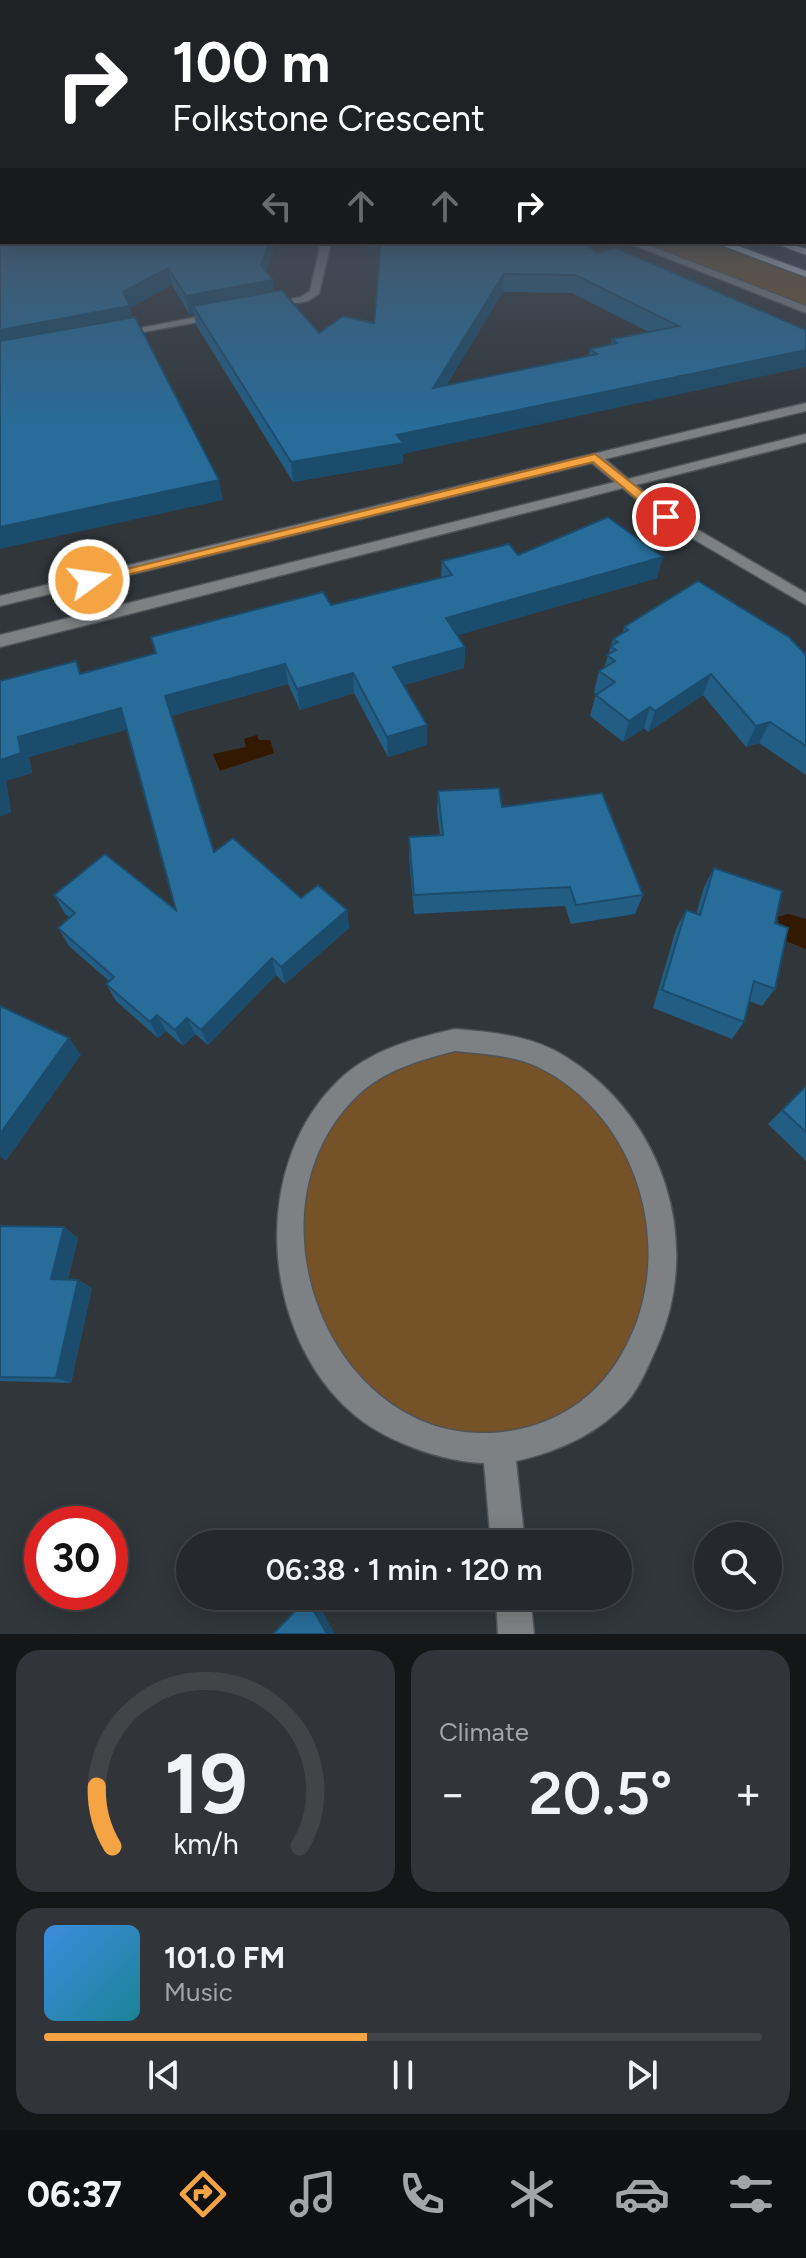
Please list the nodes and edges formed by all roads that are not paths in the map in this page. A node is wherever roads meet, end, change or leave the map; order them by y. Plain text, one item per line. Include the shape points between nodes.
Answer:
1 (320, 272) edge
2 (709, 272) edge
3 (251, 310) edge
4 (806, 310) edge
5 (235, 313) edge
6 (110, 335) edge
7 (806, 407) edge
8 (806, 438) edge
9 (595, 458) junction
10 (625, 485) junction
11 (806, 600) edge
12 (0, 601) edge
13 (0, 641) edge
14 (499, 1450) junction
15 (507, 1530) edge
16 (514, 1610) edge
17 (516, 1634) edge

1 - 3 street via 315,298
2 - 4 street
5 - 6 street
7 - 9 street
8 - 10 street
9 - 10 street
9 - 12 street
10 - 11 street via 697,537
10 - 13 street
14 - 14 street via 425,1440 360,1400 313,1338 291,1267 292,1195 313,1133 351,1084 400,1053 455,1040 507,1045 557,1064 601,1098 636,1146 659,1204 665,1269 651,1334 615,1391 563,1432
14 - 15 street
16 - 17 street

